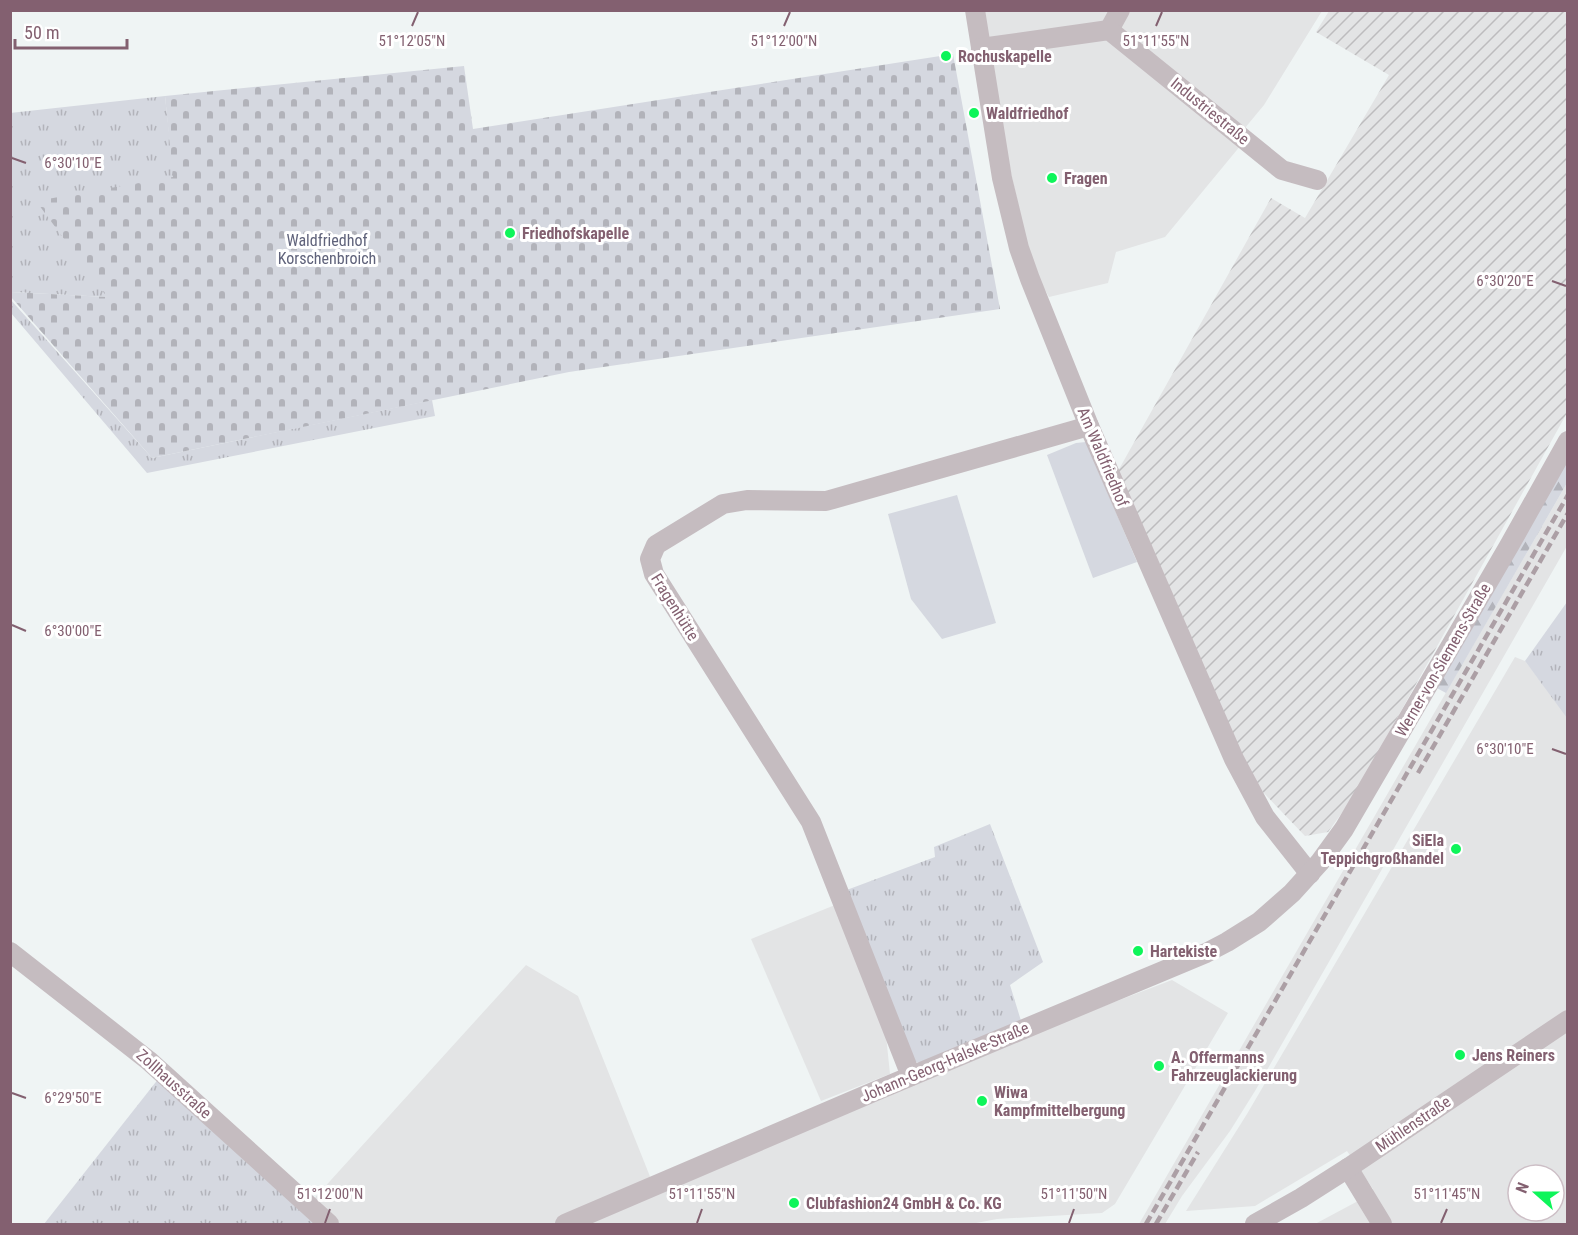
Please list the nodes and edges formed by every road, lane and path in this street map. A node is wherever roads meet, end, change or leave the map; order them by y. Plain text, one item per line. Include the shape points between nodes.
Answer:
1 (975, 10) edge
2 (1120, 10) edge
3 (1109, 30) junction
4 (981, 48) junction
5 (1317, 180) dead end
6 (1089, 426) junction
7 (1568, 441) edge
8 (1310, 874) junction
9 (10, 952) edge
10 (1568, 1020) edge
11 (911, 1076) junction
12 (1348, 1168) junction
13 (329, 1224) edge
14 (565, 1224) edge
15 (1255, 1224) edge
16 (1382, 1224) edge

1 - 4 street, Am Waldfriedhof
2 - 3 street
3 - 4 street
3 - 5 street, Industriestraße via 1282,170
4 - 6 street, Am Waldfriedhof via 1002,178 1019,248
6 - 8 street, Am Waldfriedhof via 1247,785 1275,831
6 - 11 street, Fragenhütte via 835,499 723,504 660,541 650,555 654,574 811,822
7 - 8 street, Werner-von-Siemens-Straße via 1356,809
8 - 11 street, Johann-Georg-Halske-Straße via 1265,918 1206,953
9 - 13 street, Zollhausstraße via 155,1066
10 - 12 street, Mühlenstraße
11 - 14 street, Johann-Georg-Halske-Straße
12 - 15 street, Mühlenstraße
12 - 16 street

